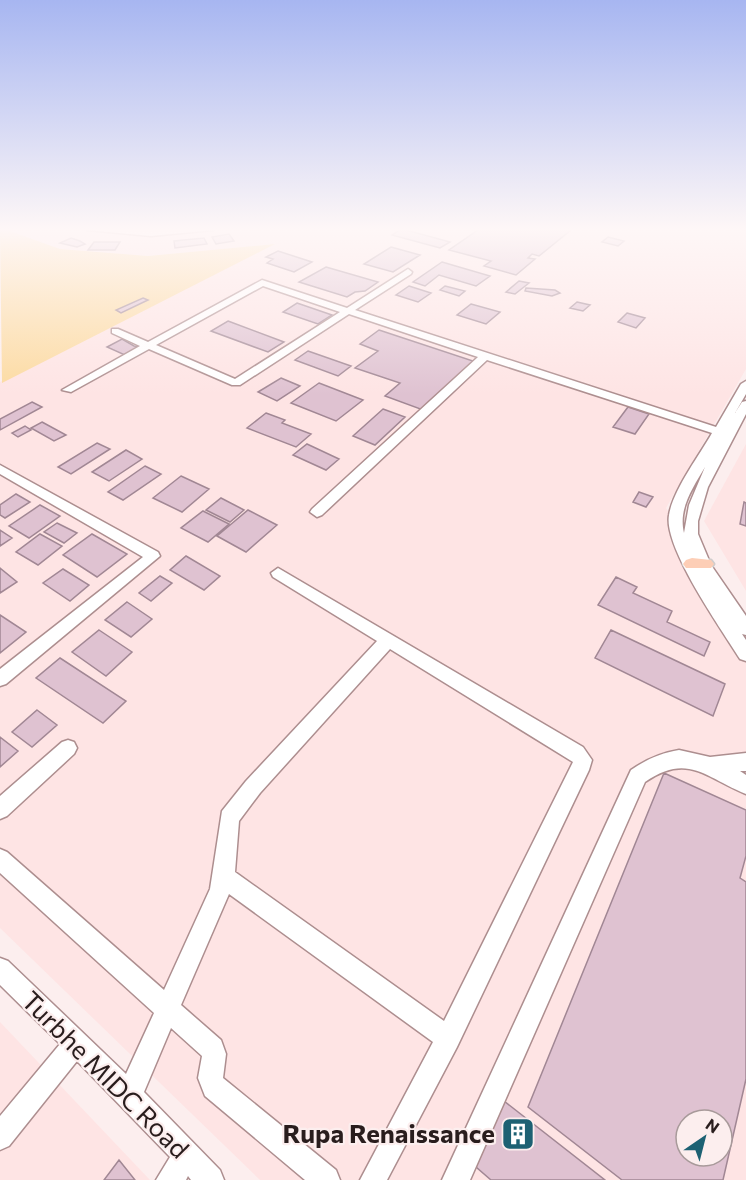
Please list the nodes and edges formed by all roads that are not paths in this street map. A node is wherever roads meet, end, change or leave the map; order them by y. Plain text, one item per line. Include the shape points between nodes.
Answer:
1 (258, 285) edge
2 (268, 285) edge
3 (388, 285) edge
4 (349, 311) junction
5 (115, 331) dead end
6 (148, 345) junction
7 (485, 356) junction
8 (746, 384) edge
9 (67, 390) dead end
10 (746, 404) edge
11 (723, 433) junction
12 (2, 472) edge
13 (317, 512) dead end
14 (698, 564) junction
15 (278, 573) dead end
16 (746, 629) edge
17 (388, 640) junction
18 (746, 654) edge
19 (0, 679) edge
20 (68, 748) dead end
21 (746, 762) edge
22 (711, 765) junction
23 (746, 785) edge
24 (0, 809) edge
25 (0, 859) edge
26 (224, 877) junction
27 (0, 969) edge
28 (168, 1011) junction
29 (448, 1038) junction
30 (75, 1044) junction
31 (129, 1096) junction
32 (0, 1137) edge
33 (186, 1156) junction
34 (170, 1180) edge
35 (210, 1180) edge
36 (326, 1180) edge
37 (373, 1180) edge
38 (456, 1180) edge

1 - 6 street
2 - 4 street
3 - 4 street
4 - 6 street via 236,383
4 - 7 street
5 - 6 street
6 - 9 street
7 - 11 street
7 - 13 street
8 - 11 street
10 - 11 street
11 - 14 street via 681,500 674,519 678,538
12 - 19 street via 153,556
14 - 16 street
14 - 18 street
15 - 17 street
17 - 26 street via 240,802 229,818
17 - 29 street via 583,760
20 - 24 street
21 - 22 street
22 - 23 street
22 - 38 street via 680,759 655,762 638,776
25 - 28 street
26 - 28 street
26 - 29 street
27 - 30 street, Turbhe MIDC Road
28 - 31 street
28 - 36 street via 214,1052 210,1079 214,1087
29 - 37 street
30 - 31 street, Turbhe MIDC Road
30 - 32 street
31 - 33 street, Turbhe MIDC Road
33 - 34 street
33 - 35 street, Turbhe MIDC Road

